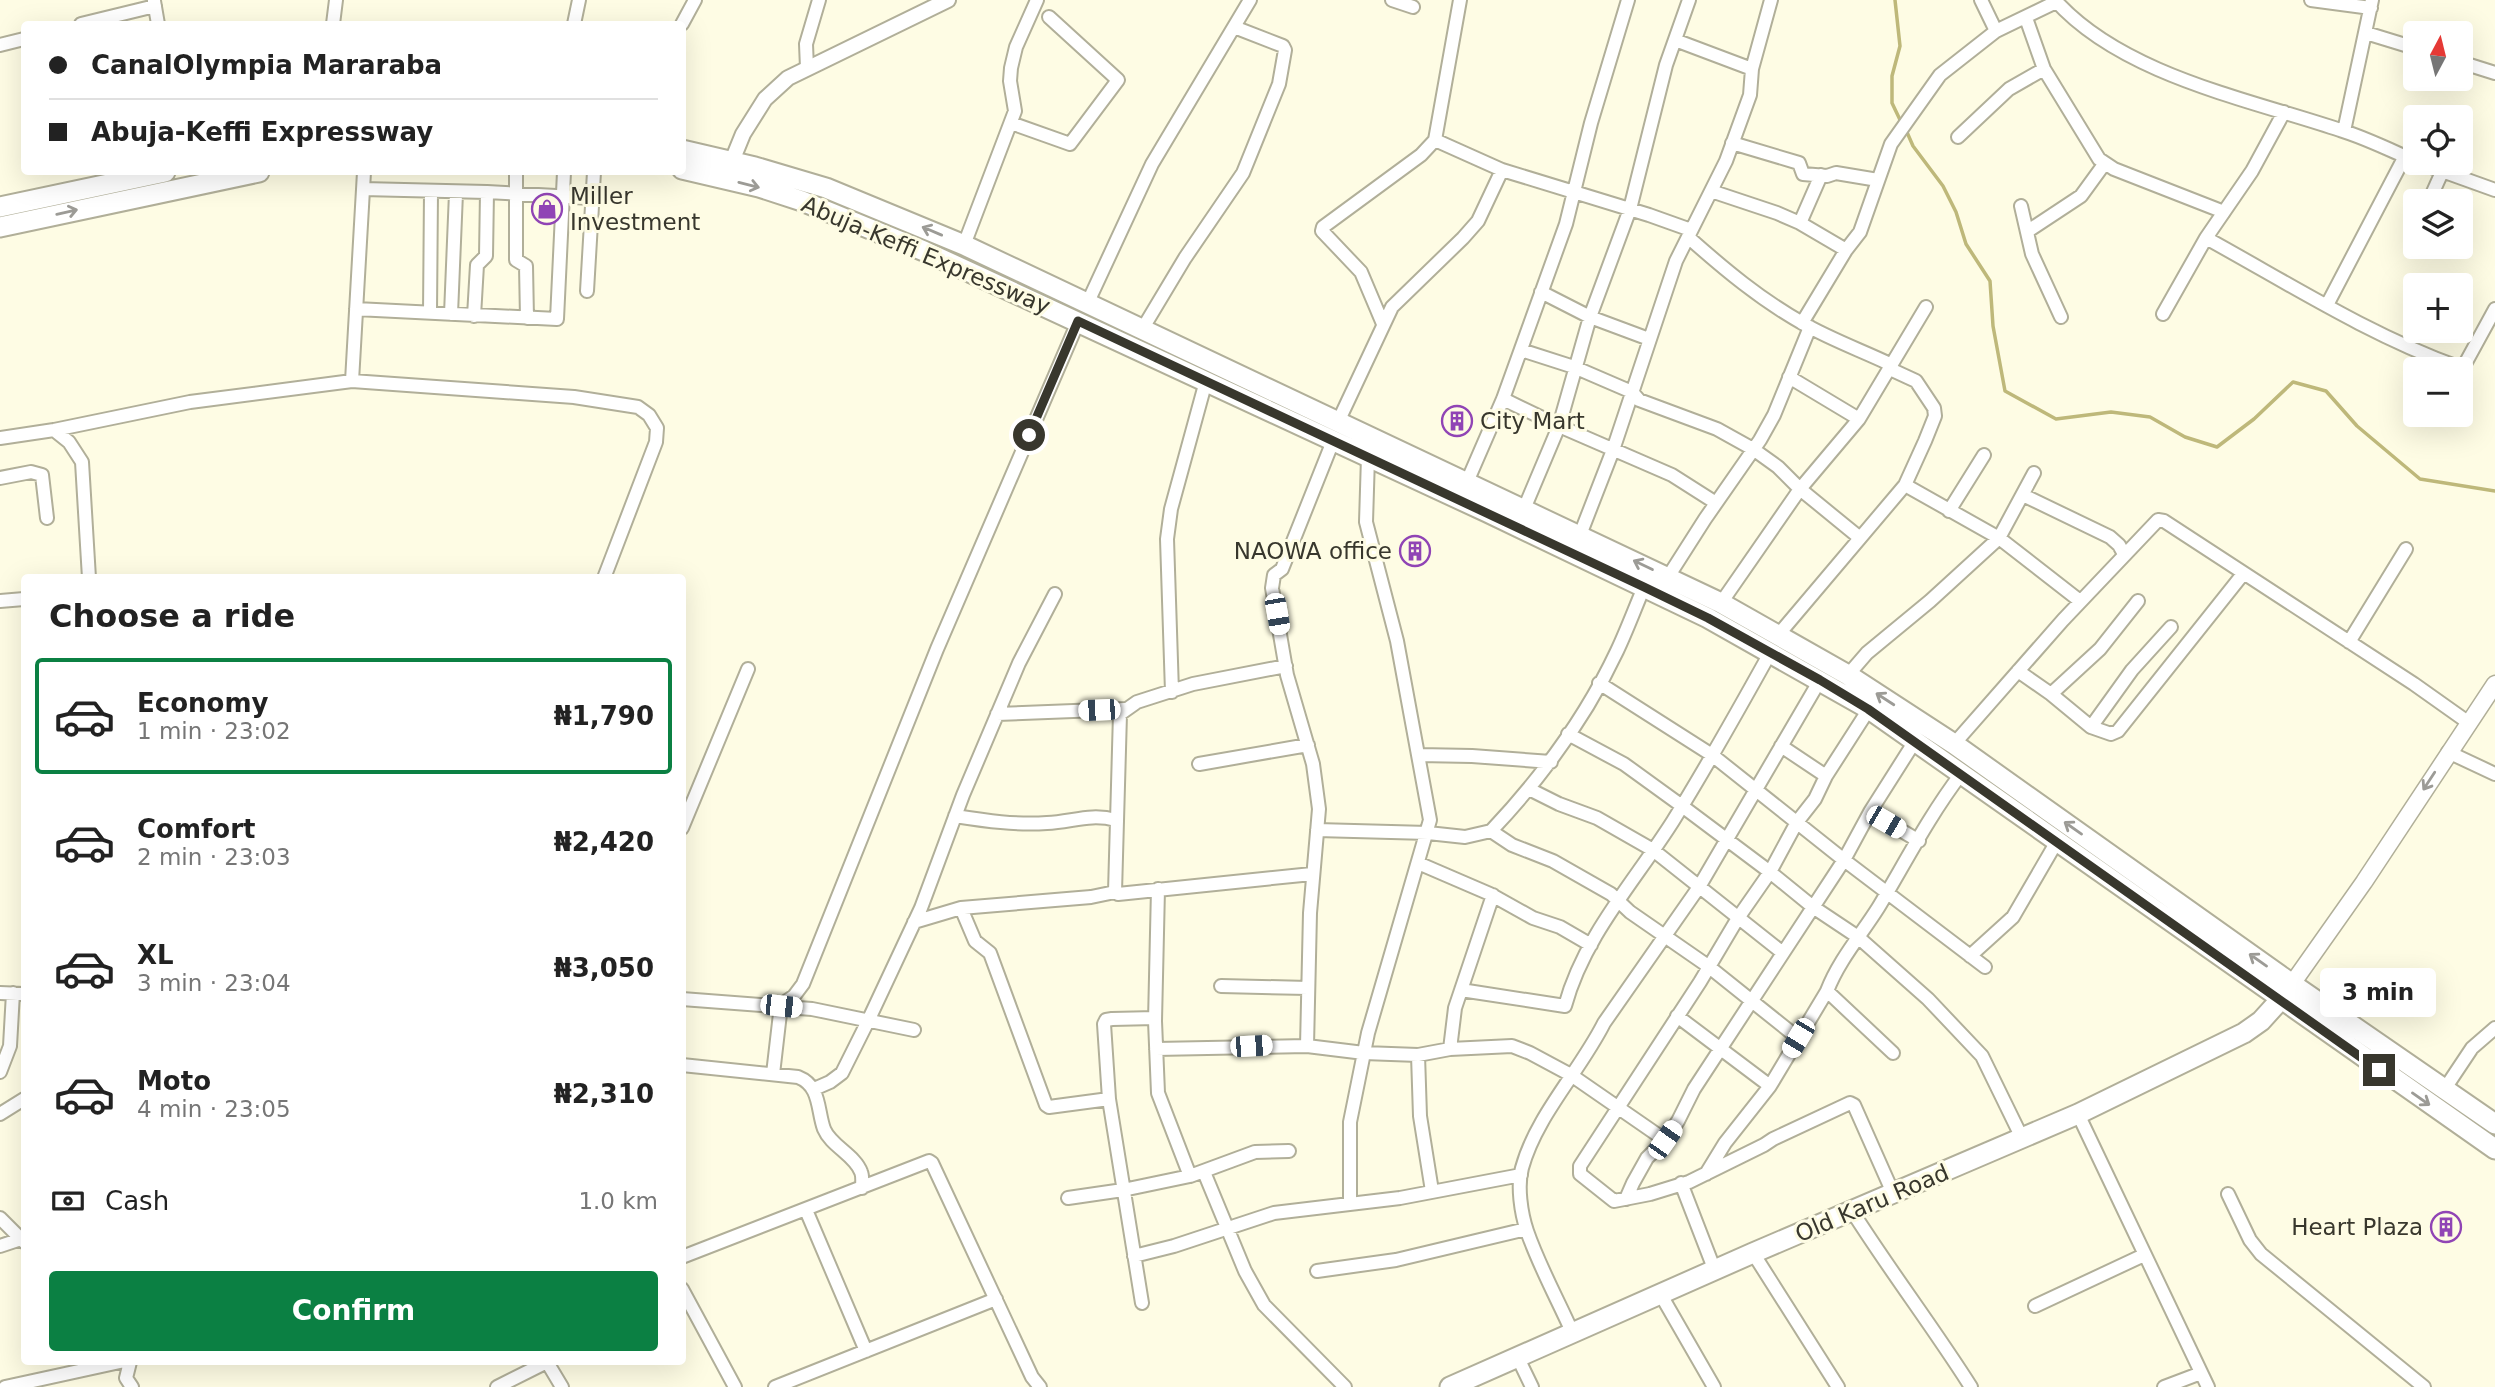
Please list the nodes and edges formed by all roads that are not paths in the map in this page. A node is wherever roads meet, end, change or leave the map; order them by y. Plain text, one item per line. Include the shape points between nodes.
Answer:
1 (336, 0) edge
2 (579, 0) edge
3 (695, 0) edge
4 (818, 0) edge
5 (948, 0) edge
6 (1037, 0) edge
7 (1250, 0) edge
8 (1392, 0) edge
9 (1460, 0) edge
10 (1628, 0) edge
11 (1689, 0) edge
12 (1771, 0) edge
13 (1981, 0) edge
14 (2311, 0) edge
15 (2055, 1) edge
16 (154, 3) edge
17 (2372, 4) edge
18 (1413, 7) dead end
19 (1049, 18) dead end
20 (2026, 18) junction
21 (91, 21) edge
22 (157, 21) edge
23 (333, 21) edge
24 (575, 21) edge
25 (684, 21) edge
26 (1234, 27) junction
27 (1996, 31) junction
28 (2366, 33) junction
29 (21, 40) edge
30 (1675, 40) junction
31 (2403, 44) edge
32 (0, 45) edge
33 (2473, 66) edge
34 (807, 68) junction
35 (1752, 69) junction
36 (2044, 69) junction
37 (2495, 73) edge
38 (2284, 112) junction
39 (1011, 123) junction
40 (2344, 131) junction
41 (1958, 137) dead end
42 (1435, 139) junction
43 (1732, 144) junction
44 (686, 151) edge
45 (2403, 156) edge
46 (732, 161) junction
47 (2105, 163) junction
48 (686, 170) edge
49 (1502, 170) junction
50 (2403, 171) edge
51 (151, 175) edge
52 (245, 175) edge
53 (364, 175) edge
54 (516, 175) edge
55 (564, 175) edge
56 (594, 175) edge
57 (1821, 175) junction
58 (2451, 175) edge
59 (1878, 180) junction
60 (363, 189) junction
61 (2495, 190) edge
62 (1710, 191) junction
63 (431, 192) junction
64 (487, 192) junction
65 (1575, 192) junction
66 (456, 193) junction
67 (516, 193) junction
68 (564, 196) junction
69 (591, 198) junction
70 (2021, 206) dead end
71 (0, 207) edge
72 (1630, 209) junction
73 (2224, 212) junction
74 (1800, 223) junction
75 (0, 227) edge
76 (2028, 231) junction
77 (1689, 233) junction
78 (2206, 237) junction
79 (964, 245) junction
80 (1846, 250) junction
81 (587, 291) dead end
82 (1541, 292) junction
83 (1088, 302) junction
84 (2327, 305) junction
85 (1926, 307) dead end
86 (356, 309) junction
87 (2495, 309) edge
88 (430, 313) junction
89 (451, 314) junction
90 (2164, 314) dead end
91 (474, 316) junction
92 (1590, 317) junction
93 (2061, 317) dead end
94 (527, 318) junction
95 (1078, 321) junction
96 (1383, 324) junction
97 (1806, 325) junction
98 (1143, 328) junction
99 (1649, 339) junction
100 (1521, 350) junction
101 (1891, 367) junction
102 (1574, 368) junction
103 (1789, 377) junction
104 (352, 381) junction
105 (1206, 381) junction
106 (1632, 392) junction
107 (1503, 399) junction
108 (1859, 419) junction
109 (1559, 426) junction
110 (54, 430) junction
111 (1336, 432) junction
112 (0, 438) edge
113 (1753, 449) junction
114 (1613, 450) junction
115 (1984, 455) dead end
116 (1368, 457) junction
117 (2034, 473) dead end
118 (0, 478) edge
119 (1466, 482) junction
120 (1905, 485) junction
121 (1800, 489) junction
122 (2023, 495) junction
123 (1716, 503) junction
124 (1524, 509) junction
125 (1949, 511) junction
126 (47, 518) dead end
127 (1580, 535) junction
128 (1860, 538) junction
129 (1999, 538) junction
130 (2406, 550) dead end
131 (2124, 554) junction
132 (89, 574) edge
133 (606, 574) edge
134 (2243, 574) junction
135 (1668, 577) junction
136 (1644, 587) junction
137 (1055, 594) dead end
138 (21, 599) edge
139 (0, 601) edge
140 (2080, 601) junction
141 (2138, 601) dead end
142 (1721, 603) junction
143 (2171, 627) dead end
144 (1779, 634) junction
145 (2349, 642) junction
146 (1770, 653) junction
147 (1286, 666) junction
148 (748, 669) dead end
149 (2018, 671) junction
150 (1848, 675) junction
151 (1820, 680) junction
152 (1599, 683) junction
153 (2495, 684) edge
154 (1172, 692) junction
155 (2051, 694) junction
156 (1125, 709) junction
157 (1868, 709) junction
158 (997, 714) junction
159 (2469, 723) junction
160 (2091, 727) junction
161 (1568, 734) junction
162 (1915, 741) junction
163 (1954, 744) junction
164 (1308, 745) junction
165 (1781, 746) junction
166 (2448, 752) junction
167 (1419, 755) junction
168 (1712, 755) junction
169 (1551, 762) junction
170 (1199, 764) dead end
171 (1961, 774) junction
172 (2495, 774) edge
173 (1826, 776) junction
174 (1529, 789) junction
175 (1755, 790) junction
176 (1682, 806) junction
177 (1870, 812) junction
178 (955, 816) junction
179 (686, 818) edge
180 (1116, 820) junction
181 (1797, 822) junction
182 (1317, 830) junction
183 (1491, 831) junction
184 (1428, 833) junction
185 (1726, 840) junction
186 (1919, 841) junction
187 (2056, 843) junction
188 (1653, 850) junction
189 (1844, 860) junction
190 (1418, 863) junction
191 (1770, 872) junction
192 (1312, 874) junction
193 (1699, 887) junction
194 (1158, 889) junction
195 (1115, 892) junction
196 (1887, 892) junction
197 (1493, 895) junction
198 (1618, 901) junction
199 (1813, 907) junction
200 (961, 908) junction
201 (1738, 918) junction
202 (914, 922) junction
203 (1663, 936) junction
204 (1858, 937) junction
205 (1591, 945) junction
206 (1783, 953) junction
207 (1970, 956) junction
208 (1708, 966) junction
209 (1985, 967) dead end
210 (1222, 986) dead end
211 (1308, 988) junction
212 (1461, 990) junction
213 (1827, 991) junction
214 (2286, 991) junction
215 (13, 993) edge
216 (686, 999) edge
217 (1751, 999) junction
218 (781, 1006) junction
219 (1677, 1016) junction
220 (1155, 1018) junction
221 (869, 1019) junction
222 (2495, 1028) edge
223 (914, 1030) dead end
224 (1798, 1038) junction
225 (1307, 1045) junction
226 (1157, 1049) junction
227 (1450, 1049) junction
228 (1720, 1049) junction
229 (1364, 1053) junction
230 (1893, 1053) dead end
231 (1418, 1055) junction
232 (686, 1065) edge
233 (0, 1072) edge
234 (773, 1074) junction
235 (1571, 1075) junction
236 (1770, 1086) junction
237 (814, 1088) junction
238 (2444, 1090) junction
239 (1109, 1098) junction
240 (21, 1104) edge
241 (1617, 1108) junction
242 (0, 1114) edge
243 (2078, 1114) junction
244 (2495, 1124) edge
245 (2022, 1138) junction
246 (1665, 1140) junction
247 (2495, 1149) edge
248 (1289, 1151) dead end
249 (1204, 1172) junction
250 (1706, 1174) junction
251 (1521, 1175) junction
252 (1190, 1176) junction
253 (1681, 1184) junction
254 (862, 1188) junction
255 (1123, 1190) junction
256 (1432, 1191) junction
257 (1893, 1193) junction
258 (2228, 1194) dead end
259 (1069, 1198) dead end
260 (1626, 1199) junction
261 (1350, 1204) junction
262 (806, 1210) junction
263 (1852, 1211) junction
264 (0, 1218) edge
265 (1227, 1229) junction
266 (1526, 1229) junction
267 (21, 1239) edge
268 (21, 1241) edge
269 (0, 1246) edge
270 (1753, 1253) junction
271 (686, 1255) edge
272 (2144, 1255) junction
273 (1134, 1256) junction
274 (1317, 1270) dead end
275 (1715, 1270) junction
276 (1661, 1295) junction
277 (686, 1296) edge
278 (996, 1299) junction
279 (1142, 1303) dead end
280 (2035, 1306) dead end
281 (1573, 1334) junction
282 (866, 1350) junction
283 (1518, 1358) junction
284 (106, 1365) edge
285 (130, 1365) edge
286 (541, 1365) edge
287 (549, 1365) edge
288 (101, 1366) junction
289 (2201, 1373) junction
290 (129, 1383) edge
291 (5, 1387) edge
292 (497, 1387) edge
293 (562, 1387) edge
294 (735, 1387) edge
295 (775, 1387) edge
296 (1040, 1387) edge
297 (1345, 1387) edge
298 (1450, 1387) edge
299 (1532, 1387) edge
300 (1714, 1387) edge
301 (1838, 1387) edge
302 (1971, 1387) edge
303 (2164, 1387) edge
304 (2208, 1387) edge
305 (2424, 1387) edge

1 - 23 street
2 - 24 street
3 - 25 street
4 - 34 street via 806,44
5 - 34 street
6 - 39 street via 1011,68 1015,111
7 - 26 street
8 - 18 street
9 - 42 street
10 - 65 street
11 - 30 street
12 - 35 street
13 - 27 street
14 - 17 street
15 - 20 street
15 - 38 street via 2131,58 2188,82
16 - 21 street
16 - 22 street
17 - 28 street
19 - 39 street via 1118,79 1070,144
20 - 27 street
20 - 36 street
26 - 83 street via 1152,164
26 - 98 street via 1283,46 1279,84 1243,173
27 - 59 street via 1940,75 1891,144
28 - 31 street
28 - 40 street
29 - 32 street
30 - 35 street
30 - 72 street
33 - 37 street
34 - 46 street via 765,99
35 - 43 street via 1750,96
36 - 41 street via 2009,89
36 - 47 street
38 - 40 street
38 - 73 street
39 - 79 street
40 - 45 street
42 - 49 street
42 - 96 street via 1421,155 1321,231 1361,272
43 - 57 street via 1799,163 1803,174
43 - 62 street
44 - 46 main road, Abuja-Keffi Expressway
79 -> 46 main road, Abuja-Keffi Expressway via 826,188
47 - 73 street
47 - 76 street via 2081,196
48 -> 95 main road, Abuja-Keffi Expressway via 759,187 846,218
49 - 65 street
49 - 96 street via 1478,221 1395,302
50 - 84 street
51 - 71 main road
75 -> 52 main road
53 - 60 street
54 - 67 street
55 - 68 street
56 - 69 street
57 - 59 street
57 - 74 street
58 - 61 street
59 - 80 street via 1860,232
60 - 63 street
60 - 86 street
62 - 74 street
62 - 77 street
63 - 66 street
63 - 88 street
64 - 66 street
64 - 67 street
64 - 91 street via 486,256 477,265
65 - 72 street
65 - 82 street
66 - 89 street
67 - 68 street
67 - 94 street via 516,260 526,266
68 - 69 street
68 - 94 street via 558,316 555,320
69 - 81 street
70 - 76 street
72 - 77 street
72 - 92 street
73 - 78 street
74 - 80 street
76 - 93 street via 2032,254
77 - 97 street via 1730,274
77 - 99 street
78 - 84 street
78 - 90 street
79 - 83 main road, Abuja-Keffi Expressway
80 - 97 street
82 - 92 street
82 - 100 street
83 - 98 main road, Abuja-Keffi Expressway
84 - 87 street via 2458,367 2465,364
85 - 101 street
86 - 88 street
86 - 104 street
88 - 89 street
89 - 91 street
91 - 94 street
92 - 99 street
92 - 102 street
95 - 105 main road, Abuja-Keffi Expressway
95 - 218 street via 937,649 803,984
96 - 111 street
97 - 101 street
97 - 103 street
98 - 111 main road, Abuja-Keffi Expressway
99 - 106 street
100 - 102 street
100 - 107 street
101 - 108 street
101 - 120 street via 1916,381 1935,413
102 - 106 street
102 - 109 street
103 - 108 street
103 - 113 street via 1774,415
104 - 110 street via 190,401
104 - 133 street via 574,397 638,407 649,415 657,428 656,442
105 - 111 main road, Abuja-Keffi Expressway
105 - 154 street via 1167,539
106 - 113 street via 1639,400 1717,429
106 - 114 street
107 - 109 street
107 - 119 street
108 - 121 street
109 - 114 street
109 - 124 street
110 - 112 street
110 - 132 street via 82,462
111 - 116 main road, Abuja-Keffi Expressway
111 - 119 main road, Abuja-Keffi Expressway
111 - 147 street via 1282,569 1274,575 1272,587
113 - 121 street
113 - 123 street
114 - 123 street via 1672,475
114 - 127 street
115 - 125 street
116 - 136 main road, Abuja-Keffi Expressway
116 - 167 street via 1364,512 1397,641
117 - 122 street
118 - 126 street via 31,472 42,475
119 - 124 main road, Abuja-Keffi Expressway
120 - 125 street
120 - 128 street
121 - 128 street
121 - 142 street
122 - 129 street
122 - 131 street via 2110,537
123 - 135 street
124 - 127 main road, Abuja-Keffi Expressway
125 - 129 street
135 -> 127 main road, Abuja-Keffi Expressway
128 - 144 street
129 - 140 street
129 - 150 street via 1867,653
130 - 145 street
131 - 134 street via 2153,523 2164,521
131 - 140 street
134 - 145 street
134 - 160 street via 2119,731 2111,734
135 - 142 main road, Abuja-Keffi Expressway
136 - 146 main road, Abuja-Keffi Expressway
136 - 152 street
137 - 158 street
138 - 139 street
140 - 149 street
141 - 155 street via 2100,649
142 - 144 main road, Abuja-Keffi Expressway
143 - 160 street via 2132,670
144 - 150 main road, Abuja-Keffi Expressway
145 - 159 street
146 - 151 main road, Abuja-Keffi Expressway
146 - 168 street
147 - 154 street
147 - 164 street
148 - 179 street
149 - 155 street
149 - 163 street
163 -> 150 main road, Abuja-Keffi Expressway
151 - 157 main road, Abuja-Keffi Expressway
151 - 165 street
152 - 161 street
152 - 168 street
153 - 159 main road
154 - 156 street
155 - 160 street
156 - 158 street
156 - 180 street via 1119,719
157 - 162 main road, Abuja-Keffi Expressway
157 - 173 street
158 - 178 street
159 - 166 main road
161 - 169 street
161 - 176 street via 1624,764
162 - 171 main road, Abuja-Keffi Expressway
162 - 177 street
214 -> 163 main road, Abuja-Keffi Expressway
164 - 170 street
164 - 182 street via 1319,809
165 - 173 street
165 - 175 street
166 - 172 street
166 -> 214 main road
167 - 169 street
167 - 184 street
168 - 175 street
168 - 176 street
169 - 174 street
171 - 186 street via 1938,804
171 - 187 main road, Abuja-Keffi Expressway
173 - 181 street
174 - 183 street
174 - 188 street via 1597,818
175 - 181 street
175 - 185 street
176 - 185 street
176 - 188 street
177 - 186 street
177 - 189 street
178 - 180 street via 1003,824
178 - 202 street
180 - 195 street
181 - 189 street
181 - 191 street
182 - 184 street
182 - 192 street
183 - 184 street via 1465,838
183 - 198 street via 1553,861
184 - 190 street
185 - 191 street
185 - 193 street
186 - 196 street
187 - 207 street via 2014,917
187 - 214 main road, Abuja-Keffi Expressway
188 - 193 street
188 - 198 street
189 - 196 street
189 - 199 street
190 - 197 street
190 - 229 street
191 - 199 street
191 - 201 street
192 - 194 street
192 - 211 street
193 - 201 street
193 - 203 street
194 - 195 street
194 - 220 street
195 - 200 street
196 - 204 street
196 - 207 street
197 - 205 street
197 - 212 street
198 - 203 street
198 - 205 street
199 - 204 street
199 - 206 street
200 - 202 street
200 - 239 street via 975,941 990,953 1046,1105
201 - 206 street
201 - 208 street
202 - 221 street
203 - 208 street
203 - 235 street
204 - 213 street
204 - 245 street via 1928,999 1982,1056
205 - 212 street via 1565,1006
206 - 217 street
207 - 209 street
208 - 217 street
208 - 219 street
210 - 211 street
211 - 225 street
212 - 227 street
213 - 224 street
213 - 230 street
214 - 238 main road, Abuja-Keffi Expressway
214 - 243 main road, Old Karu Road via 2261,1021 2244,1033
214 -> 247 main road, Abuja-Keffi Expressway
215 - 233 street via 10,1046
216 - 218 street
217 - 224 street
217 - 228 street
218 - 221 street
218 - 234 street
219 - 228 street
219 - 241 street
220 - 226 street
220 - 239 street via 1105,1020
221 - 223 street
221 - 237 street via 842,1073
222 - 238 street via 2473,1048
224 - 236 street
225 - 226 street
225 - 229 street
226 - 252 street via 1158,1093
227 - 231 street
227 - 235 street via 1512,1046
228 - 236 street
228 - 246 street
229 - 231 street
229 - 261 street via 1350,1122
231 - 256 street via 1420,1116
232 - 234 street
234 - 237 street via 798,1077
235 - 241 street
235 - 251 street via 1530,1146
236 - 250 street
237 - 254 street via 823,1128 861,1171
238 - 244 main road, Abuja-Keffi Expressway
239 - 255 street
240 - 242 street
241 - 246 street
241 - 260 street via 1580,1166 1580,1174 1614,1201
243 - 245 main road, Old Karu Road
243 - 272 street
245 - 257 main road, Old Karu Road
246 - 260 street via 1647,1158
248 - 249 street via 1255,1152
249 - 252 street
249 - 265 street
250 - 253 street
250 - 257 street via 1850,1103
251 - 256 street
251 - 266 street
252 - 255 street
253 - 260 street
253 - 275 street
254 - 262 street
254 - 278 street via 932,1163
255 - 259 street
255 - 273 street
256 - 261 street
257 - 263 main road, Old Karu Road
258 - 305 street via 2261,1254
261 - 265 street via 1284,1211
262 - 271 street
262 - 282 street
263 - 270 main road, Old Karu Road
263 - 302 street
264 - 267 street
265 - 273 street
265 - 297 street via 1264,1305
266 - 274 street via 1396,1260
266 - 281 street
268 - 269 street
270 - 275 main road, Old Karu Road
270 - 301 street
272 - 280 street
272 - 289 street
273 - 279 street
275 - 276 main road, Old Karu Road
276 - 281 main road, Old Karu Road
276 - 300 street
277 - 294 street
278 - 282 street
278 - 296 street
281 - 283 main road, Old Karu Road
282 - 295 street
283 - 298 main road, Old Karu Road
283 - 299 street
284 - 288 street
285 - 290 street
286 - 292 street
287 - 293 street
288 - 290 street
288 - 291 street
289 - 303 street
289 - 304 street

